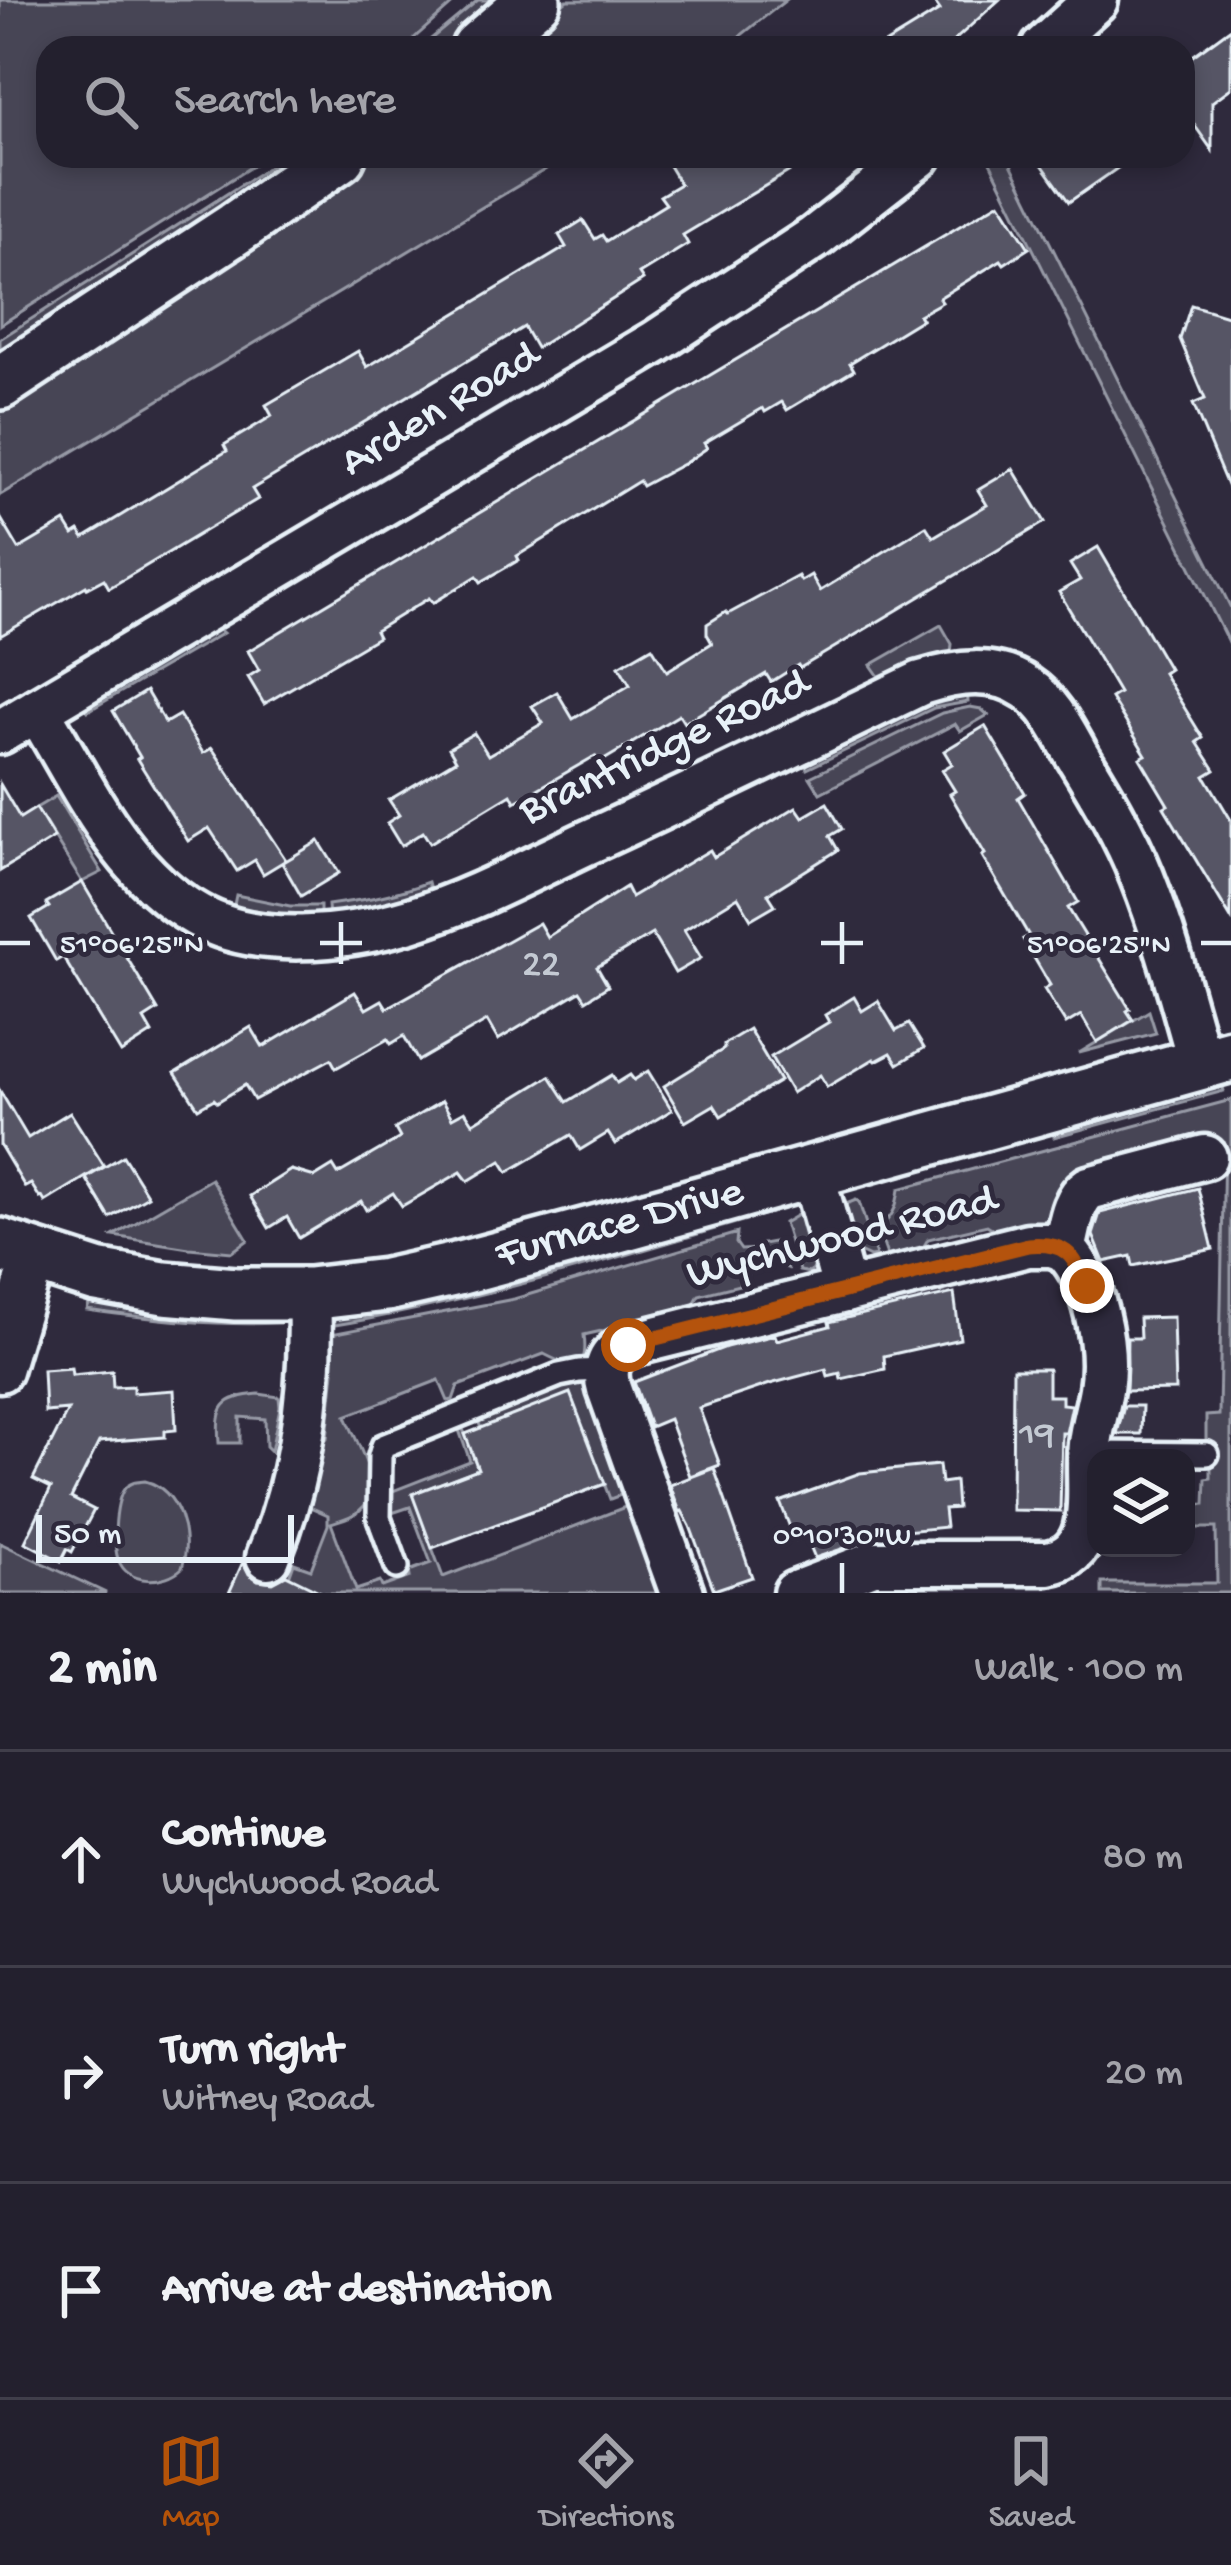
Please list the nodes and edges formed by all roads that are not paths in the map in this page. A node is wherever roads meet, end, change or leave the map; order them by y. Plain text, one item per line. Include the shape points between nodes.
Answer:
1 (534, 0) edge
2 (1096, 0) edge
3 (492, 36) edge
4 (1056, 36) edge
5 (322, 168) edge
6 (904, 168) edge
7 (0, 383) edge
8 (37, 710) junction
9 (0, 732) edge
10 (1215, 1059) edge
11 (1205, 1157) dead end
12 (812, 1172) junction
13 (1064, 1249) junction
14 (17, 1251) edge
15 (845, 1291) junction
16 (309, 1294) junction
17 (0, 1370) edge
18 (606, 1370) junction
19 (1090, 1449) edge
20 (1195, 1454) edge
21 (1208, 1454) dead end
22 (1087, 1519) edge
23 (268, 1557) dead end
24 (397, 1568) dead end
25 (1026, 1578) edge
26 (682, 1593) edge
27 (795, 1593) edge

1 - 3 street
2 - 4 street
5 - 7 street
6 - 8 street, Arden Road via 656,343
8 - 9 street, Arden Road
8 - 10 street, Brantridge Road via 142,872 199,916 274,937 388,925 451,906 921,683 974,673 1004,678 1046,707 1114,817
10 - 12 street, Furnace Drive
11 - 13 street via 1089,1187 1075,1205
12 - 15 street
12 - 16 street, Furnace Drive via 458,1270
13 - 15 street, Wychwood Road via 1028,1245
13 - 19 street via 1087,1286 1102,1344
14 - 16 street, Furnace Drive via 164,1288
14 - 17 street
15 - 18 street, Wychwood Road via 628,1345
16 - 23 street via 299,1452
18 - 24 lane via 559,1376 383,1446 379,1518
18 - 26 street
20 - 21 lane
22 - 25 street via 1076,1550
25 - 27 street via 873,1563

